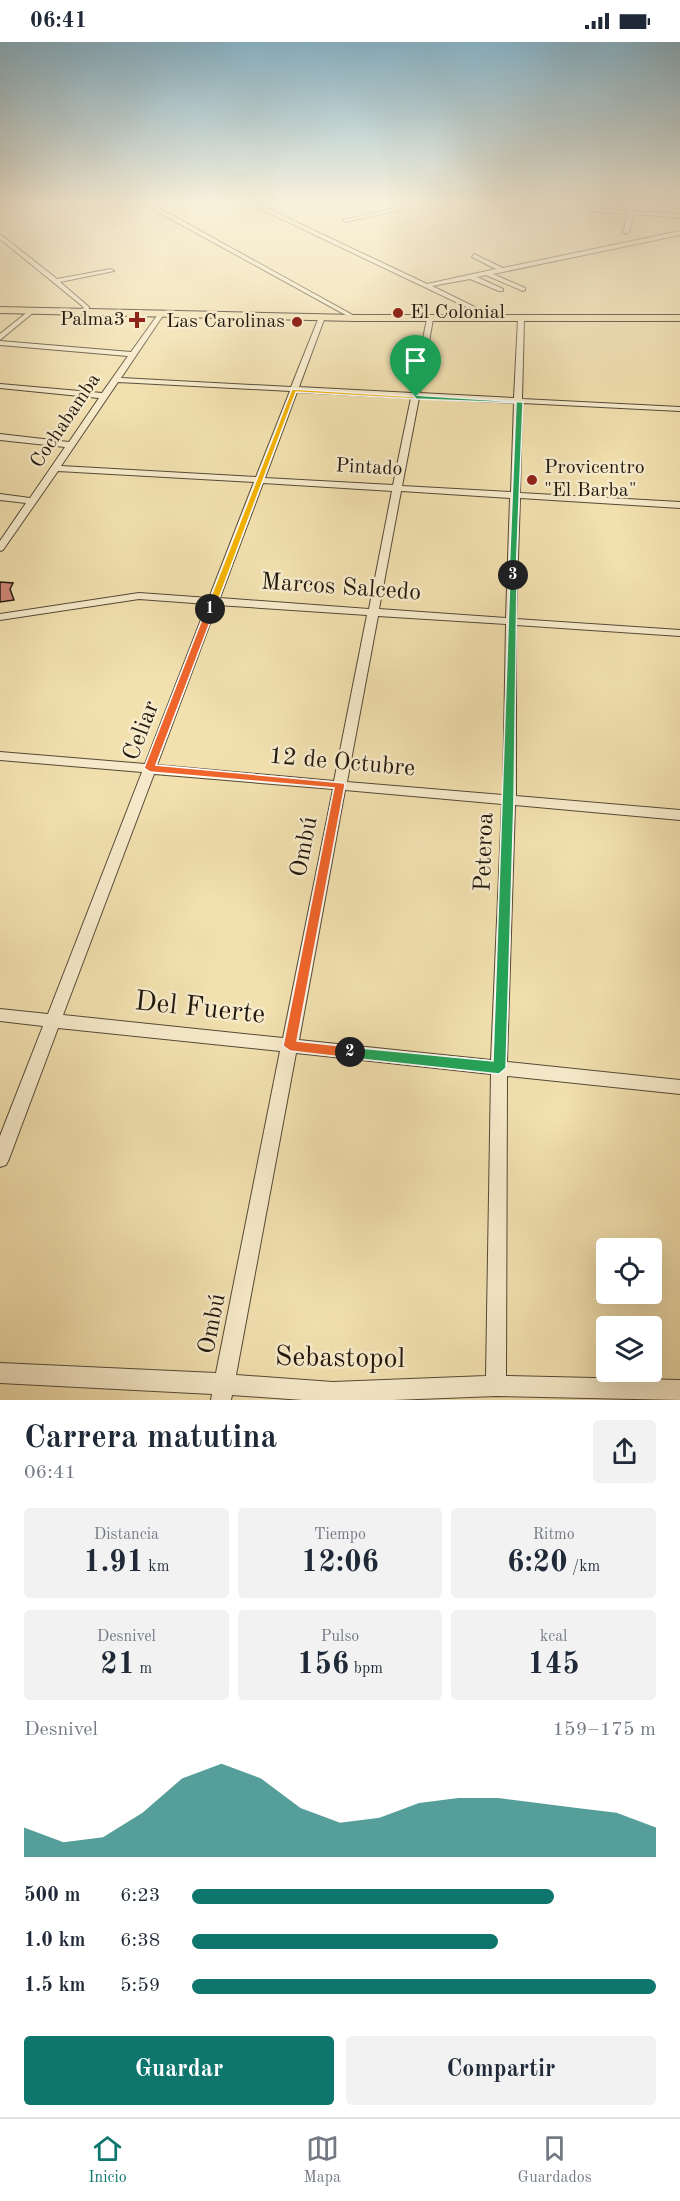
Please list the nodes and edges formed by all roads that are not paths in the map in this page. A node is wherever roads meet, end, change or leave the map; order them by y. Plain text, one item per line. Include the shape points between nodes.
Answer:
1 (36, 265) edge
2 (259, 265) edge
3 (382, 265) edge
4 (493, 265) edge
5 (524, 265) edge
6 (502, 270) junction
7 (111, 271) dead end
8 (486, 273) junction
9 (469, 276) junction
10 (56, 281) junction
11 (425, 286) junction
12 (523, 289) dead end
13 (501, 290) dead end
14 (0, 310) edge
15 (32, 311) junction
16 (86, 313) junction
17 (161, 314) junction
18 (479, 316) junction
19 (322, 317) junction
20 (356, 318) junction
21 (430, 319) junction
22 (521, 319) junction
23 (680, 320) edge
24 (0, 338) edge
25 (0, 343) edge
26 (133, 354) junction
27 (116, 380) junction
28 (0, 386) edge
29 (294, 390) junction
30 (104, 396) junction
31 (416, 397) junction
32 (520, 402) junction
33 (680, 410) edge
34 (0, 437) edge
35 (71, 445) junction
36 (55, 468) junction
37 (260, 480) junction
38 (398, 488) junction
39 (517, 495) junction
40 (0, 497) edge
41 (33, 501) junction
42 (680, 505) edge
43 (0, 548) edge
44 (214, 601) junction
45 (374, 611) junction
46 (0, 617) edge
47 (511, 621) junction
48 (680, 633) edge
49 (0, 756) edge
50 (150, 768) junction
51 (340, 785) junction
52 (509, 800) junction
53 (680, 815) edge
54 (0, 1015) edge
55 (53, 1021) junction
56 (290, 1046) junction
57 (499, 1068) junction
58 (680, 1087) edge
59 (0, 1159) edge
60 (0, 1373) edge
61 (496, 1386) junction
62 (680, 1390) edge
63 (223, 1392) edge

1 - 10 street
2 - 20 street
3 - 11 street
4 - 6 street
5 - 6 street
6 - 8 street
7 - 10 street
8 - 9 street
8 - 12 street
9 - 11 street
9 - 13 street
10 - 16 street via 87,308
11 - 18 street
14 - 15 main road
15 - 16 main road
15 - 24 street
16 - 17 main road
17 - 19 main road
17 - 26 street, Cochabamba
18 - 21 main road
18 - 22 main road
19 - 20 main road
19 - 29 street, Celiar
20 - 21 main road
21 - 31 street, Ombú
22 - 23 main road
22 - 32 street, Peteroa
25 - 26 street
26 - 27 street, Cochabamba
27 - 29 street
27 - 30 street, Cochabamba
28 - 30 street
29 - 31 street
29 - 37 street, Celiar
30 - 35 street, Cochabamba
31 - 32 street
31 - 38 street, Ombú
32 - 33 street
32 - 39 street, Peteroa
34 - 35 street
35 - 36 street, Cochabamba
36 - 37 street, Pintado
36 - 41 street, Cochabamba
37 - 38 street, Pintado
37 - 44 street, Celiar
38 - 39 street, Pintado
38 - 45 street, Ombú
39 - 42 street, Pintado
39 - 47 street, Peteroa
40 - 41 street
41 - 43 street, Cochabamba
44 - 45 street, Marcos Salcedo
44 - 46 street, Marcos Salcedo via 128,596
44 - 50 street, Celiar
45 - 47 street, Marcos Salcedo
45 - 51 street, Ombú
47 - 48 street, Marcos Salcedo
47 - 52 street, Peteroa
49 - 50 street, 12 de Octubre
50 - 51 street, 12 de Octubre
50 - 55 street, Celiar
51 - 52 street, 12 de Octubre
51 - 56 street, Ombú
52 - 53 street, 12 de Octubre
52 - 57 street, Peteroa
54 - 55 street, Del Fuerte
55 - 56 street, Del Fuerte
55 - 59 street, Celiar
56 - 57 street, Del Fuerte
56 - 63 street, Ombú
57 - 58 street, Del Fuerte
57 - 61 street, Peteroa
60 - 63 street, Sebastopol
61 - 62 street, Sebastopol
61 - 63 street, Sebastopol

